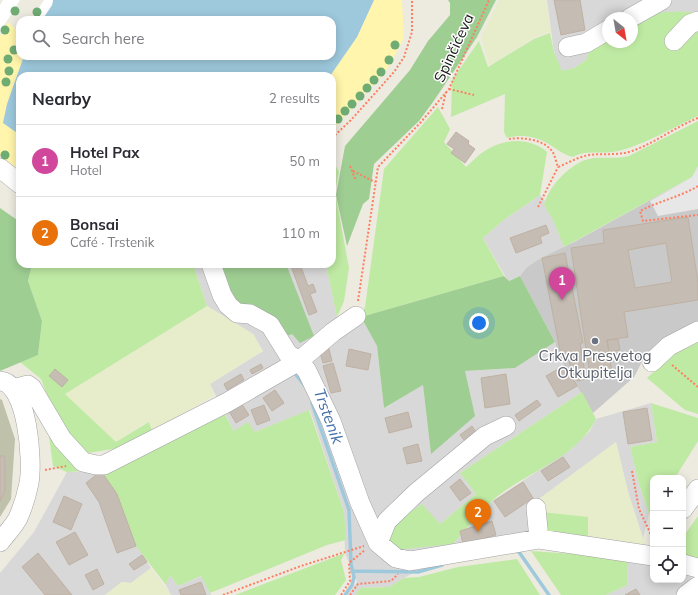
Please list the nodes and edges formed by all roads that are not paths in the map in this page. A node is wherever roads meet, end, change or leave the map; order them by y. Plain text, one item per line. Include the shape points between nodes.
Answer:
1 (662, 0) edge
2 (634, 11) edge
3 (698, 21) edge
4 (602, 34) edge
5 (674, 40) dead end
6 (568, 47) dead end
7 (0, 168) edge
8 (16, 181) edge
9 (212, 268) edge
10 (356, 316) road end
11 (698, 331) edge
12 (656, 358) road end
13 (293, 364) junction
14 (5, 383) edge
15 (506, 426) dead end
16 (698, 488) edge
17 (686, 505) edge
18 (536, 508) dead end
19 (538, 539) junction
20 (0, 542) edge
21 (378, 543) junction
22 (650, 550) edge
23 (686, 565) edge
24 (698, 568) edge
25 (698, 586) edge
26 (686, 595) edge

1 - 2 street
3 - 5 street via 690,24
4 - 6 street via 586,43
7 - 8 street
9 - 13 street via 228,305 237,313 250,314 270,325
10 - 13 street
11 - 12 street via 669,346
13 - 14 street via 226,403 104,465 82,462 62,439 32,388 28,385
13 - 21 street via 310,376
14 - 20 street via 24,410 28,424 29,481 18,518
15 - 21 street via 484,436 416,493 387,521
16 - 17 street
18 - 19 street
19 - 21 street via 410,561 396,558
19 - 22 street
23 - 24 street
25 - 26 street

